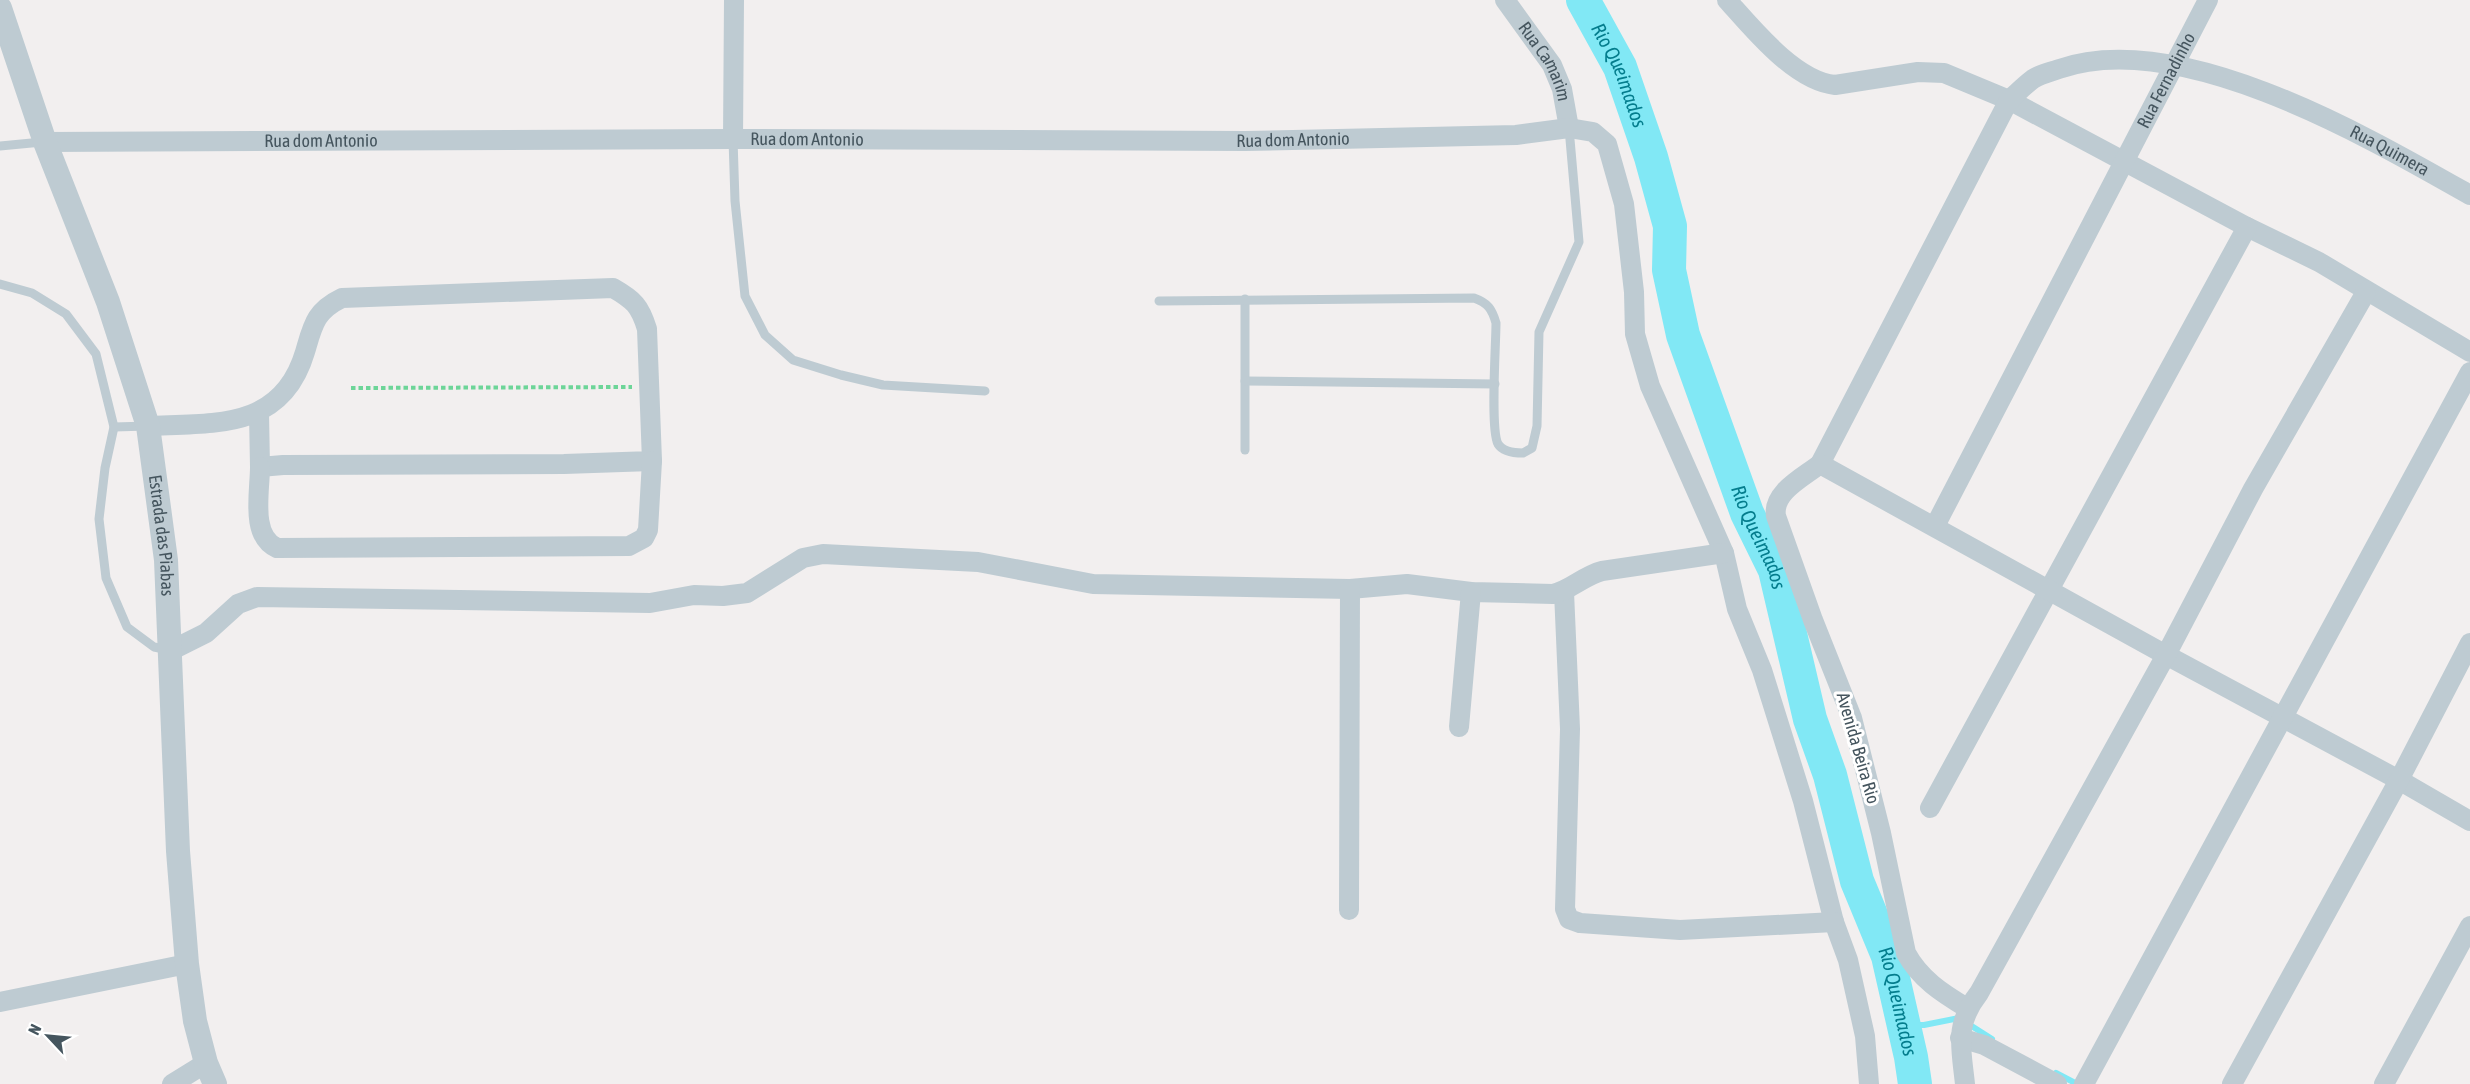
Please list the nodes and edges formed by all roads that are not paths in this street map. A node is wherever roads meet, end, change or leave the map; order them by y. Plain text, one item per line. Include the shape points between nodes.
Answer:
1 (734, 0) edge
2 (1505, 0) edge
3 (1727, 0) edge
4 (2208, 0) edge
5 (0, 8) edge
6 (2174, 64) junction
7 (2009, 100) junction
8 (1569, 128) junction
9 (733, 139) junction
10 (45, 142) junction
11 (0, 146) edge
12 (2124, 160) junction
13 (2470, 195) edge
14 (2247, 227) junction
15 (0, 284) edge
16 (2366, 292) junction
17 (1245, 299) junction
18 (1159, 301) dead end
19 (2470, 352) edge
20 (2470, 372) edge
21 (1245, 381) junction
22 (1496, 384) junction
23 (985, 391) dead end
24 (259, 413) junction
25 (148, 426) junction
26 (114, 427) junction
27 (1245, 450) dead end
28 (652, 461) junction
29 (1820, 464) junction
30 (260, 467) junction
31 (1935, 526) junction
32 (1724, 553) junction
33 (1350, 588) junction
34 (2048, 588) junction
35 (1471, 592) junction
36 (1564, 592) junction
37 (2470, 643) edge
38 (170, 651) junction
39 (2166, 655) junction
40 (2283, 718) junction
41 (1460, 727) dead end
42 (2399, 780) junction
43 (1930, 808) dead end
44 (2470, 821) edge
45 (1349, 910) dead end
46 (1834, 922) junction
47 (2470, 926) edge
48 (188, 964) junction
49 (0, 1002) edge
50 (1963, 1021) junction
51 (211, 1073) edge
52 (2084, 1083) edge
53 (172, 1084) edge
54 (1869, 1084) edge
55 (1965, 1084) edge
56 (2057, 1084) edge
57 (2232, 1084) edge
58 (2384, 1084) edge

1 - 9 street
2 - 8 street, Rua Camarim via 1552,65 1562,89
3 - 7 street via 1754,31 1822,83 1835,85 1918,72 1944,73
4 - 6 street, Rua Fernadinho
5 - 10 street, Estrada das Piabas
6 - 7 street, Rua Quimera via 2128,59 2081,61 2035,78
6 - 12 street, Rua Fernadinho
6 - 13 street, Rua Quimera via 2307,109
7 - 12 street
7 - 29 street
8 - 9 street, Rua dom Antonio via 1516,135 1257,141
8 - 22 lane via 1579,242 1539,332 1537,426 1532,448 1523,453 1502,448 1498,443
8 - 32 street via 1593,132 1607,144 1624,204 1635,334 1650,386
9 - 10 street, Rua dom Antonio
9 - 23 lane via 745,296 765,335 793,360 841,375 883,385
10 - 11 lane
10 - 25 street, Estrada das Piabas via 108,302
12 - 14 street
12 - 31 street, Rua Fernadinho
14 - 16 street via 2319,262
14 - 34 street
15 - 26 lane via 32,293 66,314 96,354
16 - 19 street
16 - 39 street via 2253,489
17 - 18 lane
17 - 21 lane
17 - 22 lane via 1474,298 1491,308 1496,323
20 - 40 street
21 - 22 lane
21 - 27 lane
24 - 25 street via 239,420
24 - 28 street via 291,384 319,312 342,297 613,288 630,298 647,329
24 - 30 street
25 - 26 lane
25 - 38 street, Estrada das Piabas via 166,560
26 - 38 lane via 99,519 106,578 127,627 154,647
28 - 30 street
28 - 30 street via 648,530 644,538 629,546 277,548 266,541 259,524
29 - 31 street
29 - 50 street, Avenida Beira Rio via 1782,495 1775,508 1776,516 1852,718 1906,953
31 - 34 street
32 - 36 street via 1602,571 1586,576
32 - 46 street via 1737,609 1762,670 1803,801
33 - 35 street via 1407,584
33 - 38 street via 1093,584 978,562 822,554 803,558 747,593 694,595 650,603 257,597 238,604 206,633
33 - 45 street
34 - 39 street
34 - 43 street
35 - 36 street
35 - 41 street
36 - 46 street via 1570,729 1564,909 1569,919 1680,930
37 - 42 street
38 - 48 street, Estrada das Piabas via 178,851
39 - 40 street
39 - 50 street
40 - 42 street
40 - 52 street
42 - 44 street
42 - 57 street
46 - 54 street via 1848,960 1863,1026
47 - 58 street
48 - 49 street
48 - 51 street, Estrada das Piabas via 195,1021
50 - 55 street
50 - 56 street via 1984,1045
51 - 53 street

